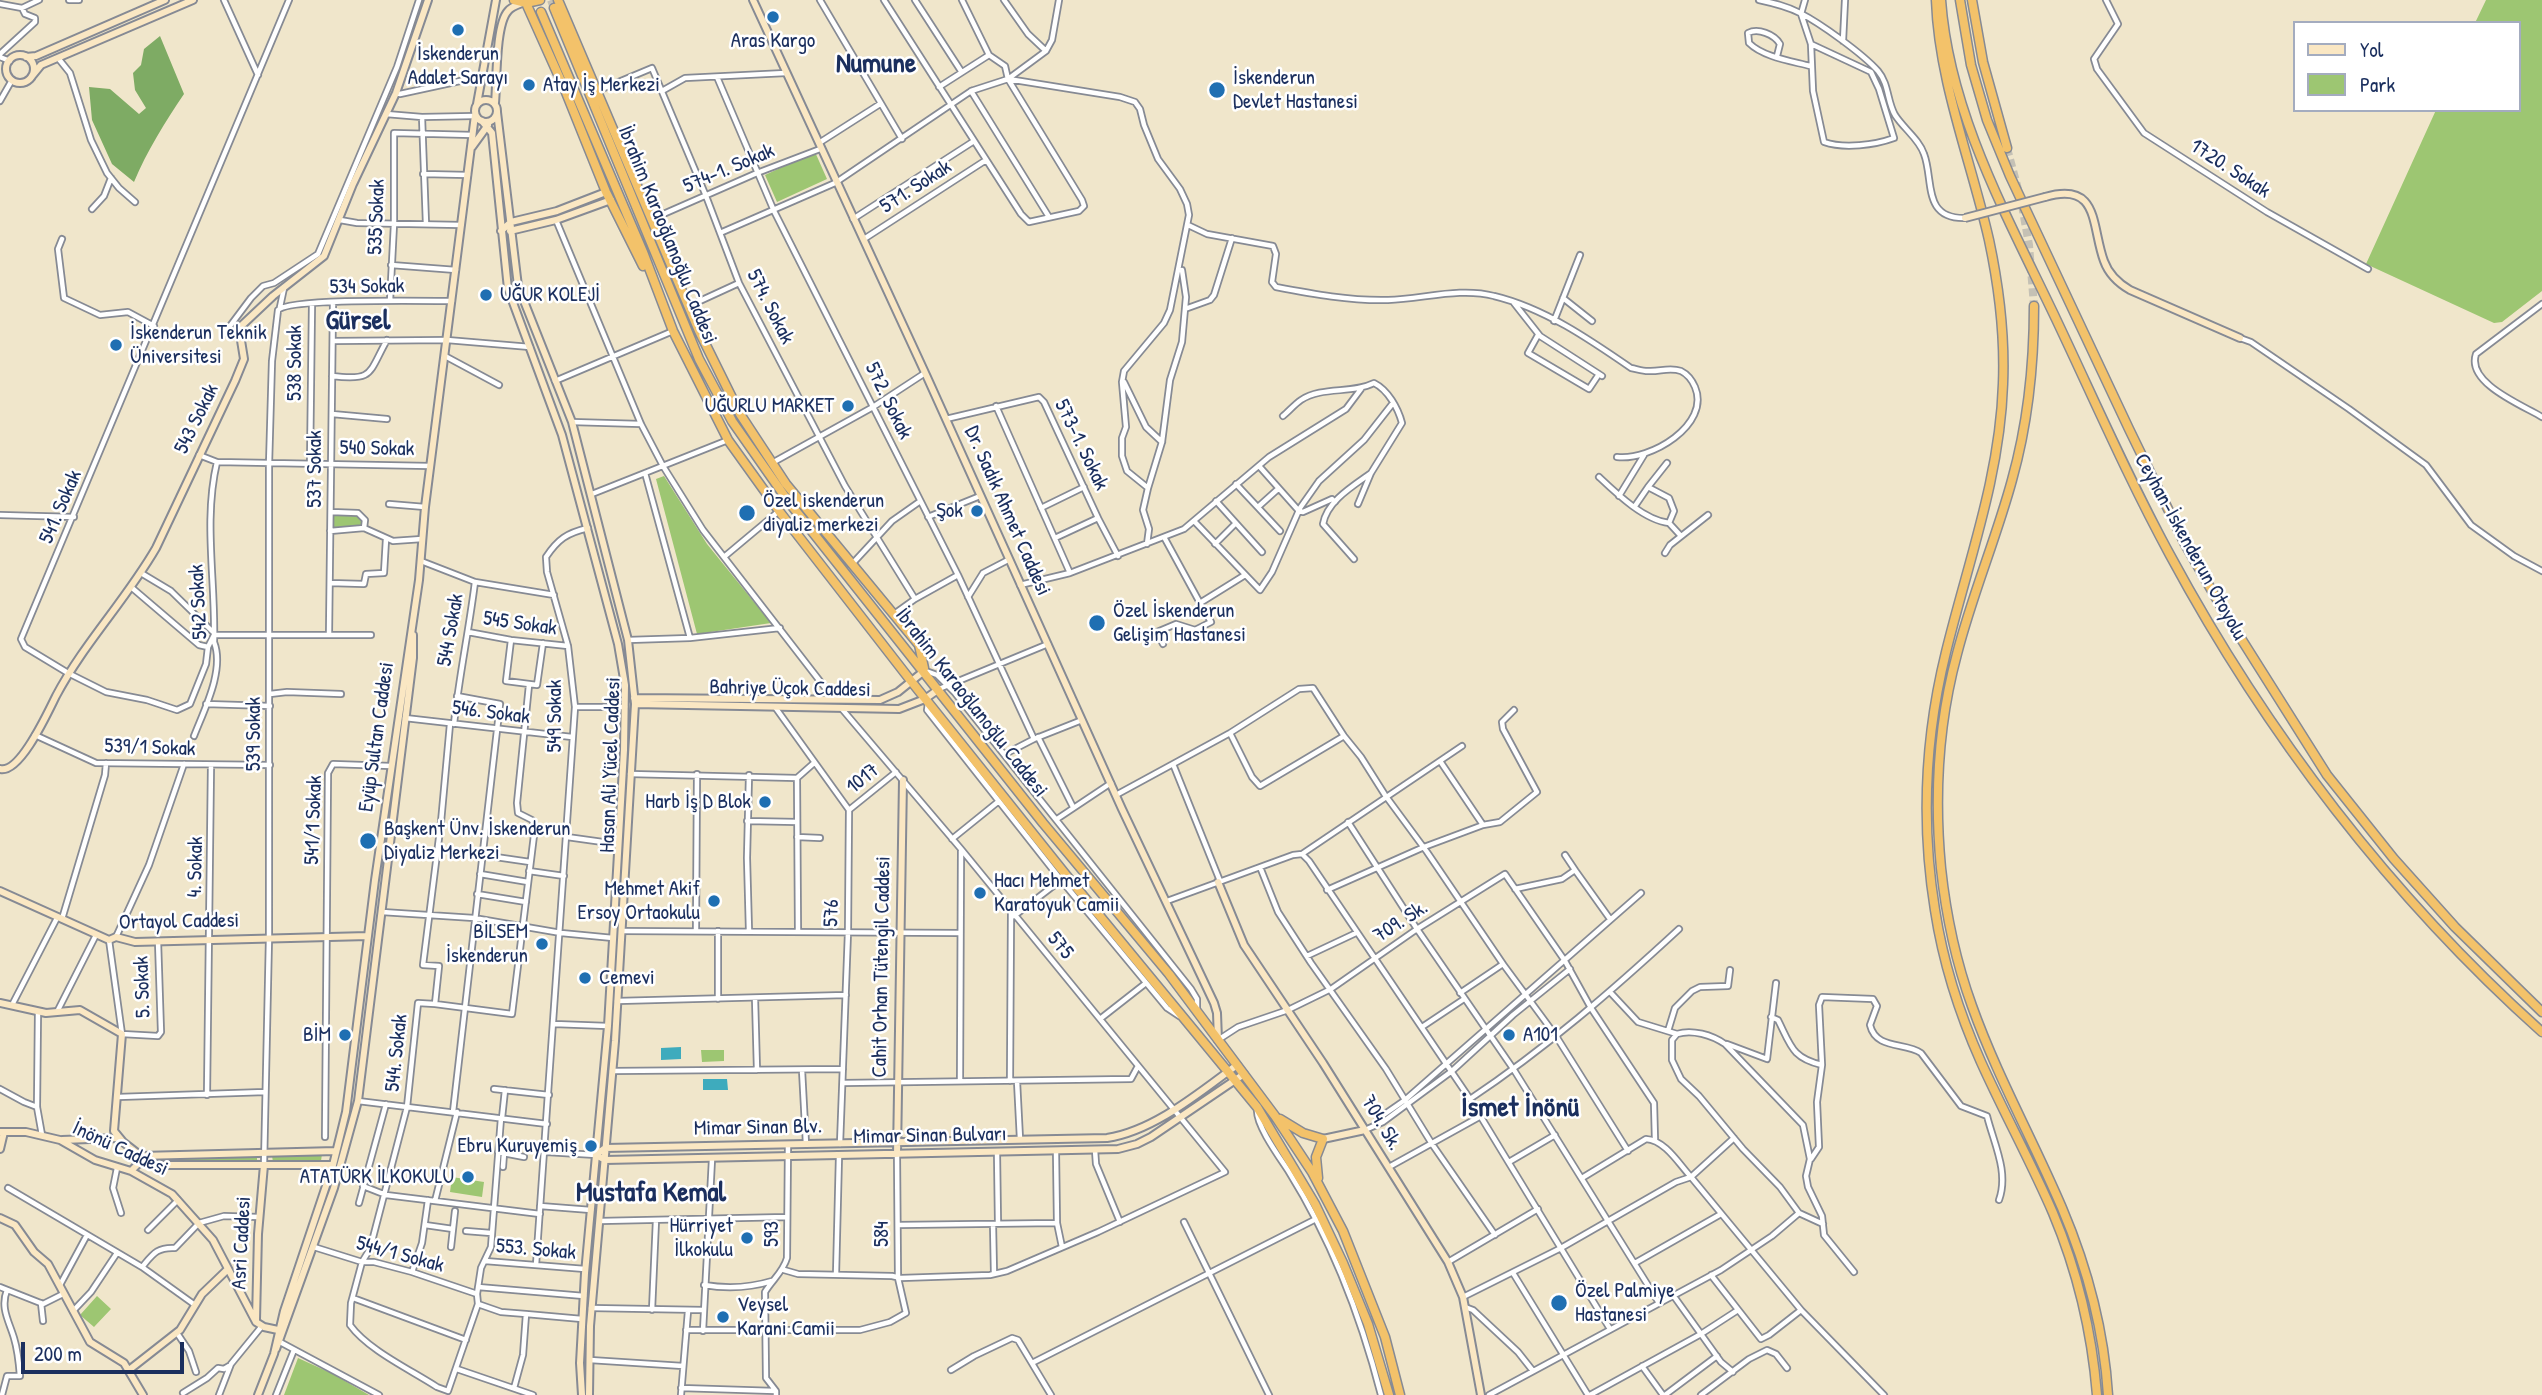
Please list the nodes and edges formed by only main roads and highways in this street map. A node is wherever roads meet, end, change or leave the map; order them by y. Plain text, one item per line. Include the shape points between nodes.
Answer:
1 (540, 0) edge
2 (1938, 0) edge
3 (1960, 0) edge
4 (1972, 0) edge
5 (521, 2) edge
6 (556, 4) edge
7 (541, 12) dead end
8 (2007, 148) tunnel mouth
9 (660, 300) junction
10 (2034, 306) tunnel mouth
11 (924, 671) junction
12 (2542, 1012) edge
13 (2542, 1032) edge
14 (1276, 1116) junction
15 (1318, 1184) junction
16 (1389, 1395) edge
17 (1400, 1395) edge
18 (2097, 1395) edge
19 (2108, 1395) edge

1 - 5 highway
2 - 13 highway, Ceyhan-İskenderun Otoyolu via 1969,127 1992,184 2112,438 2207,620 2315,785 2384,870 2444,937
2 - 18 highway via 1945,73 1998,286 2004,380 1994,472 1936,699 1926,785 1930,871 1935,912 1960,1007 2067,1251 2092,1346
3 - 12 highway, Ceyhan-İskenderun Otoyolu via 1971,65 2010,176 2185,544 2327,775 2455,927
4 - 8 highway via 1983,62
5 - 9 highway via 556,68 608,196
6 - 11 highway, İbrahim Karaoğlanoğlu Caddesi via 699,359 732,421 788,501
6 - 11 highway via 735,403 786,484 919,645
7 - 9 highway, İbrahim Karaoğlanoğlu Caddesi
9 - 16 highway, İbrahim Karaoğlanoğlu Caddesi via 728,440 779,511 1066,875 1257,1107 1315,1204 1343,1263 1368,1324
10 - 19 highway via 2025,426 1957,653 1939,764 1937,823 1947,912 1971,1005 2077,1247 2099,1332
11 - 14 highway, İbrahim Karaoğlanoğlu Caddesi via 1169,974
14 - 15 highway, İbrahim Karaoğlanoğlu Caddesi
14 - 15 highway via 1323,1139 1316,1157
15 - 17 highway, İbrahim Karaoğlanoğlu Caddesi via 1367,1286

